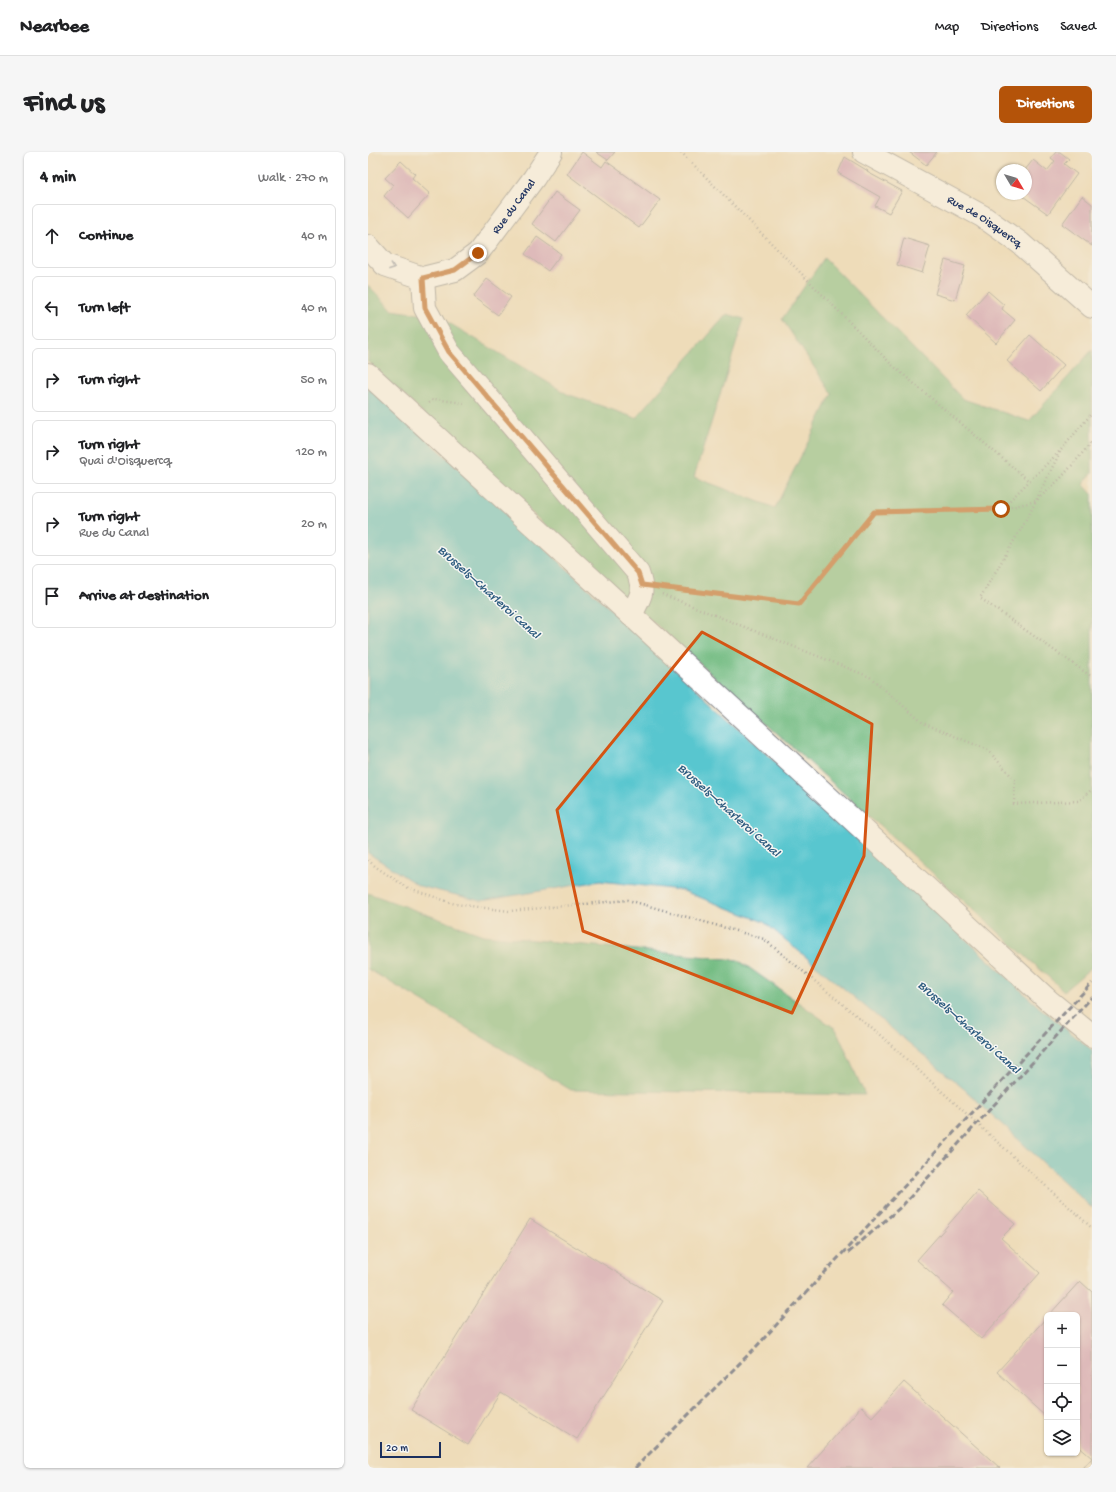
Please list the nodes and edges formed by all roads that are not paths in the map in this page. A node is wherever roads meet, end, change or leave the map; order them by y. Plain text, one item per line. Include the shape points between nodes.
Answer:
1 (551, 152) edge
2 (864, 152) edge
3 (368, 246) edge
4 (423, 278) junction
5 (1092, 307) edge
6 (368, 374) edge
7 (632, 614) junction
8 (1092, 1036) edge

1 - 4 street, Rue du Canal via 478,253 455,270
2 - 5 street, Rue de Oisquercq via 982,216 1020,243
3 -> 4 street via 386,265
4 - 7 street via 425,308 449,352 638,573 642,593
6 - 7 street
7 - 8 street via 1049,1001

